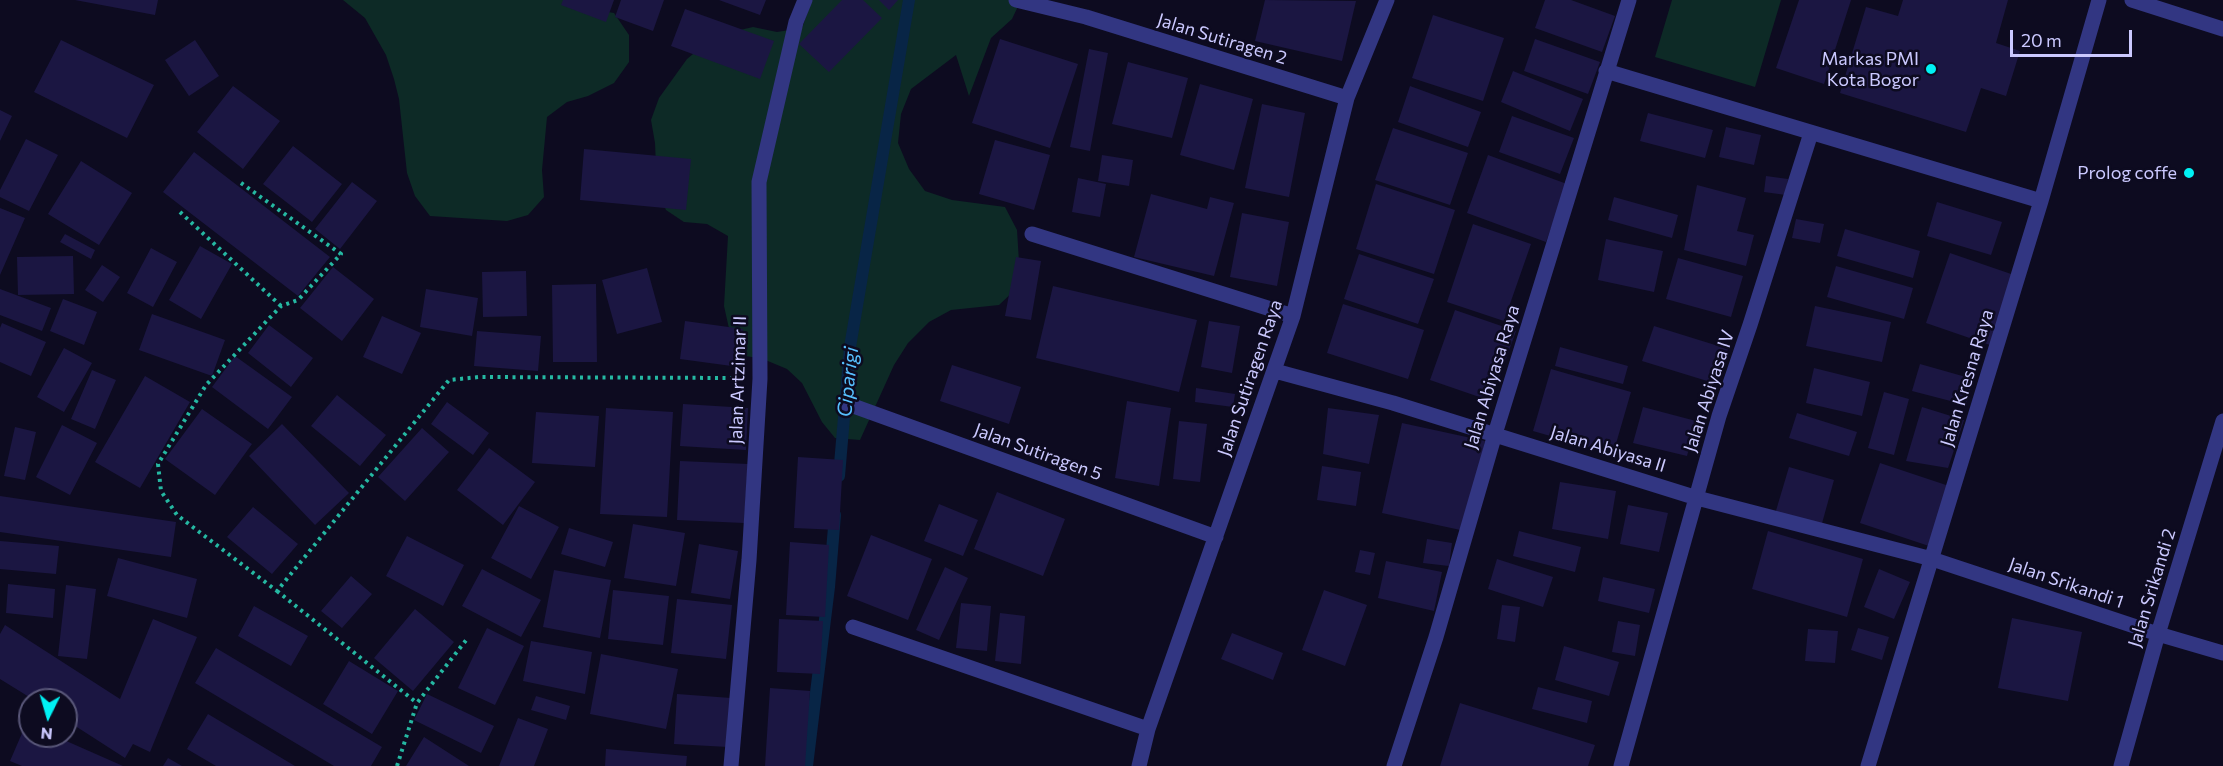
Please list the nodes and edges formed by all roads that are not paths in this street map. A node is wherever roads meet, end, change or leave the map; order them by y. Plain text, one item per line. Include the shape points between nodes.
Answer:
1 (805, 0) edge
2 (1016, 0) edge
3 (1387, 0) edge
4 (1629, 0) edge
5 (2099, 0) edge
6 (2132, 0) edge
7 (2223, 29) edge
8 (1606, 71) junction
9 (1347, 98) junction
10 (1811, 133) junction
11 (2041, 201) junction
12 (1032, 234) dead end
13 (1293, 316) junction
14 (1275, 371) junction
15 (845, 403) dead end
16 (2223, 422) edge
17 (1495, 434) junction
18 (1697, 498) junction
19 (1216, 537) junction
20 (1932, 559) junction
21 (853, 627) dead end
22 (2158, 634) junction
23 (2223, 653) edge
24 (1148, 729) junction
25 (731, 766) edge
26 (1139, 766) edge
27 (1394, 766) edge
28 (1621, 766) edge
29 (1868, 766) edge
30 (2121, 766) edge

1 - 25 street, Jalan Artzimar II via 796,22 759,182 760,379
2 - 9 street, Jalan Sutiragen 2 via 1086,17
3 - 9 street, Jalan Sutiragen Raya
4 - 8 street, Jalan Abiyasa Raya
5 - 11 street, Jalan Kresna Raya
6 - 7 street
8 - 10 street
8 - 17 street, Jalan Abiyasa Raya
9 - 13 street, Jalan Sutiragen Raya
10 - 11 street
10 - 18 street, Jalan Abiyasa IV via 1719,416
11 - 20 street, Jalan Kresna Raya
12 - 13 street
13 - 14 street, Jalan Sutiragen Raya
14 - 17 street, Jalan Abiyasa II
14 - 19 street, Jalan Sutiragen Raya
15 - 19 street, Jalan Sutiragen 5
16 - 22 street, Jalan Srikandi 2
17 - 18 street, Jalan Abiyasa II
17 - 27 street, Jalan Abiyasa Raya
18 - 20 street, Jalan Abiyasa II
18 - 28 street, Jalan Abiyasa IV
19 - 24 street, Jalan Sutiragen Raya
20 - 22 street, Jalan Srikandi 1
20 - 29 street, Jalan Kresna Raya
21 - 24 street
22 - 23 street, Jalan Srikandi 1
22 - 30 street, Jalan Srikandi 2
24 - 26 street, Jalan Sutiragen Raya

